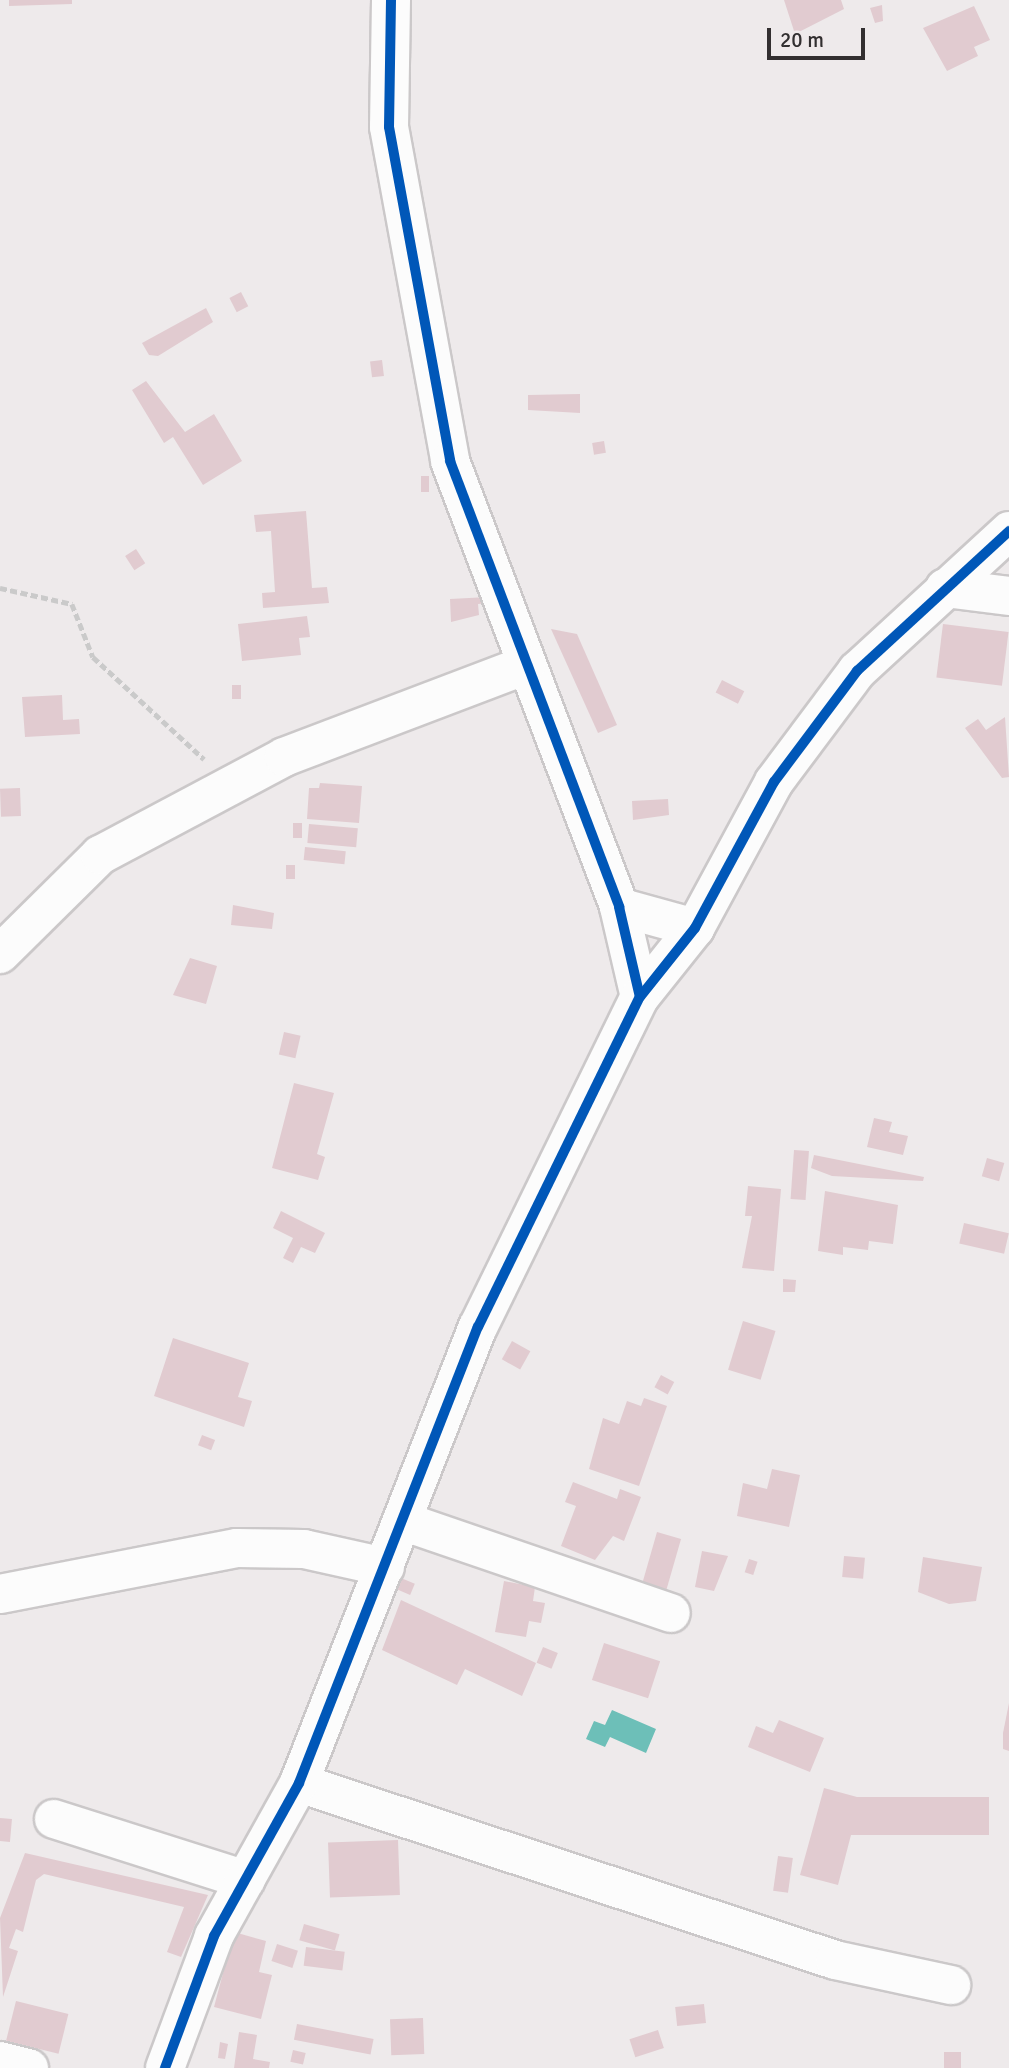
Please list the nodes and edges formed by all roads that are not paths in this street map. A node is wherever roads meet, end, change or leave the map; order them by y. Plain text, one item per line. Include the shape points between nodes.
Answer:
1 (391, 0) edge
2 (1009, 531) edge
3 (945, 588) junction
4 (1009, 596) edge
5 (526, 665) junction
6 (619, 907) junction
7 (695, 928) junction
8 (0, 954) edge
9 (640, 997) junction
10 (402, 1521) junction
11 (385, 1567) junction
12 (0, 1594) edge
13 (671, 1613) dead end
14 (299, 1783) junction
15 (54, 1819) dead end
16 (246, 1881) junction
17 (951, 1984) dead end
18 (0, 2061) edge
19 (30, 2068) edge
20 (165, 2068) edge

1 - 5 street via 389,127 432,377 450,461
2 - 3 street
3 - 4 street
3 - 7 street via 857,671 793,754
5 - 6 street
5 - 8 street via 284,757 100,855
6 - 7 street
6 - 9 street
7 - 9 street
9 - 10 street via 478,1327
10 - 11 street
10 - 13 street
11 - 12 street via 304,1549 237,1548
11 - 14 street
14 - 16 street
14 - 17 street via 835,1960
15 - 16 street
16 - 20 street via 214,1936
18 - 19 street

